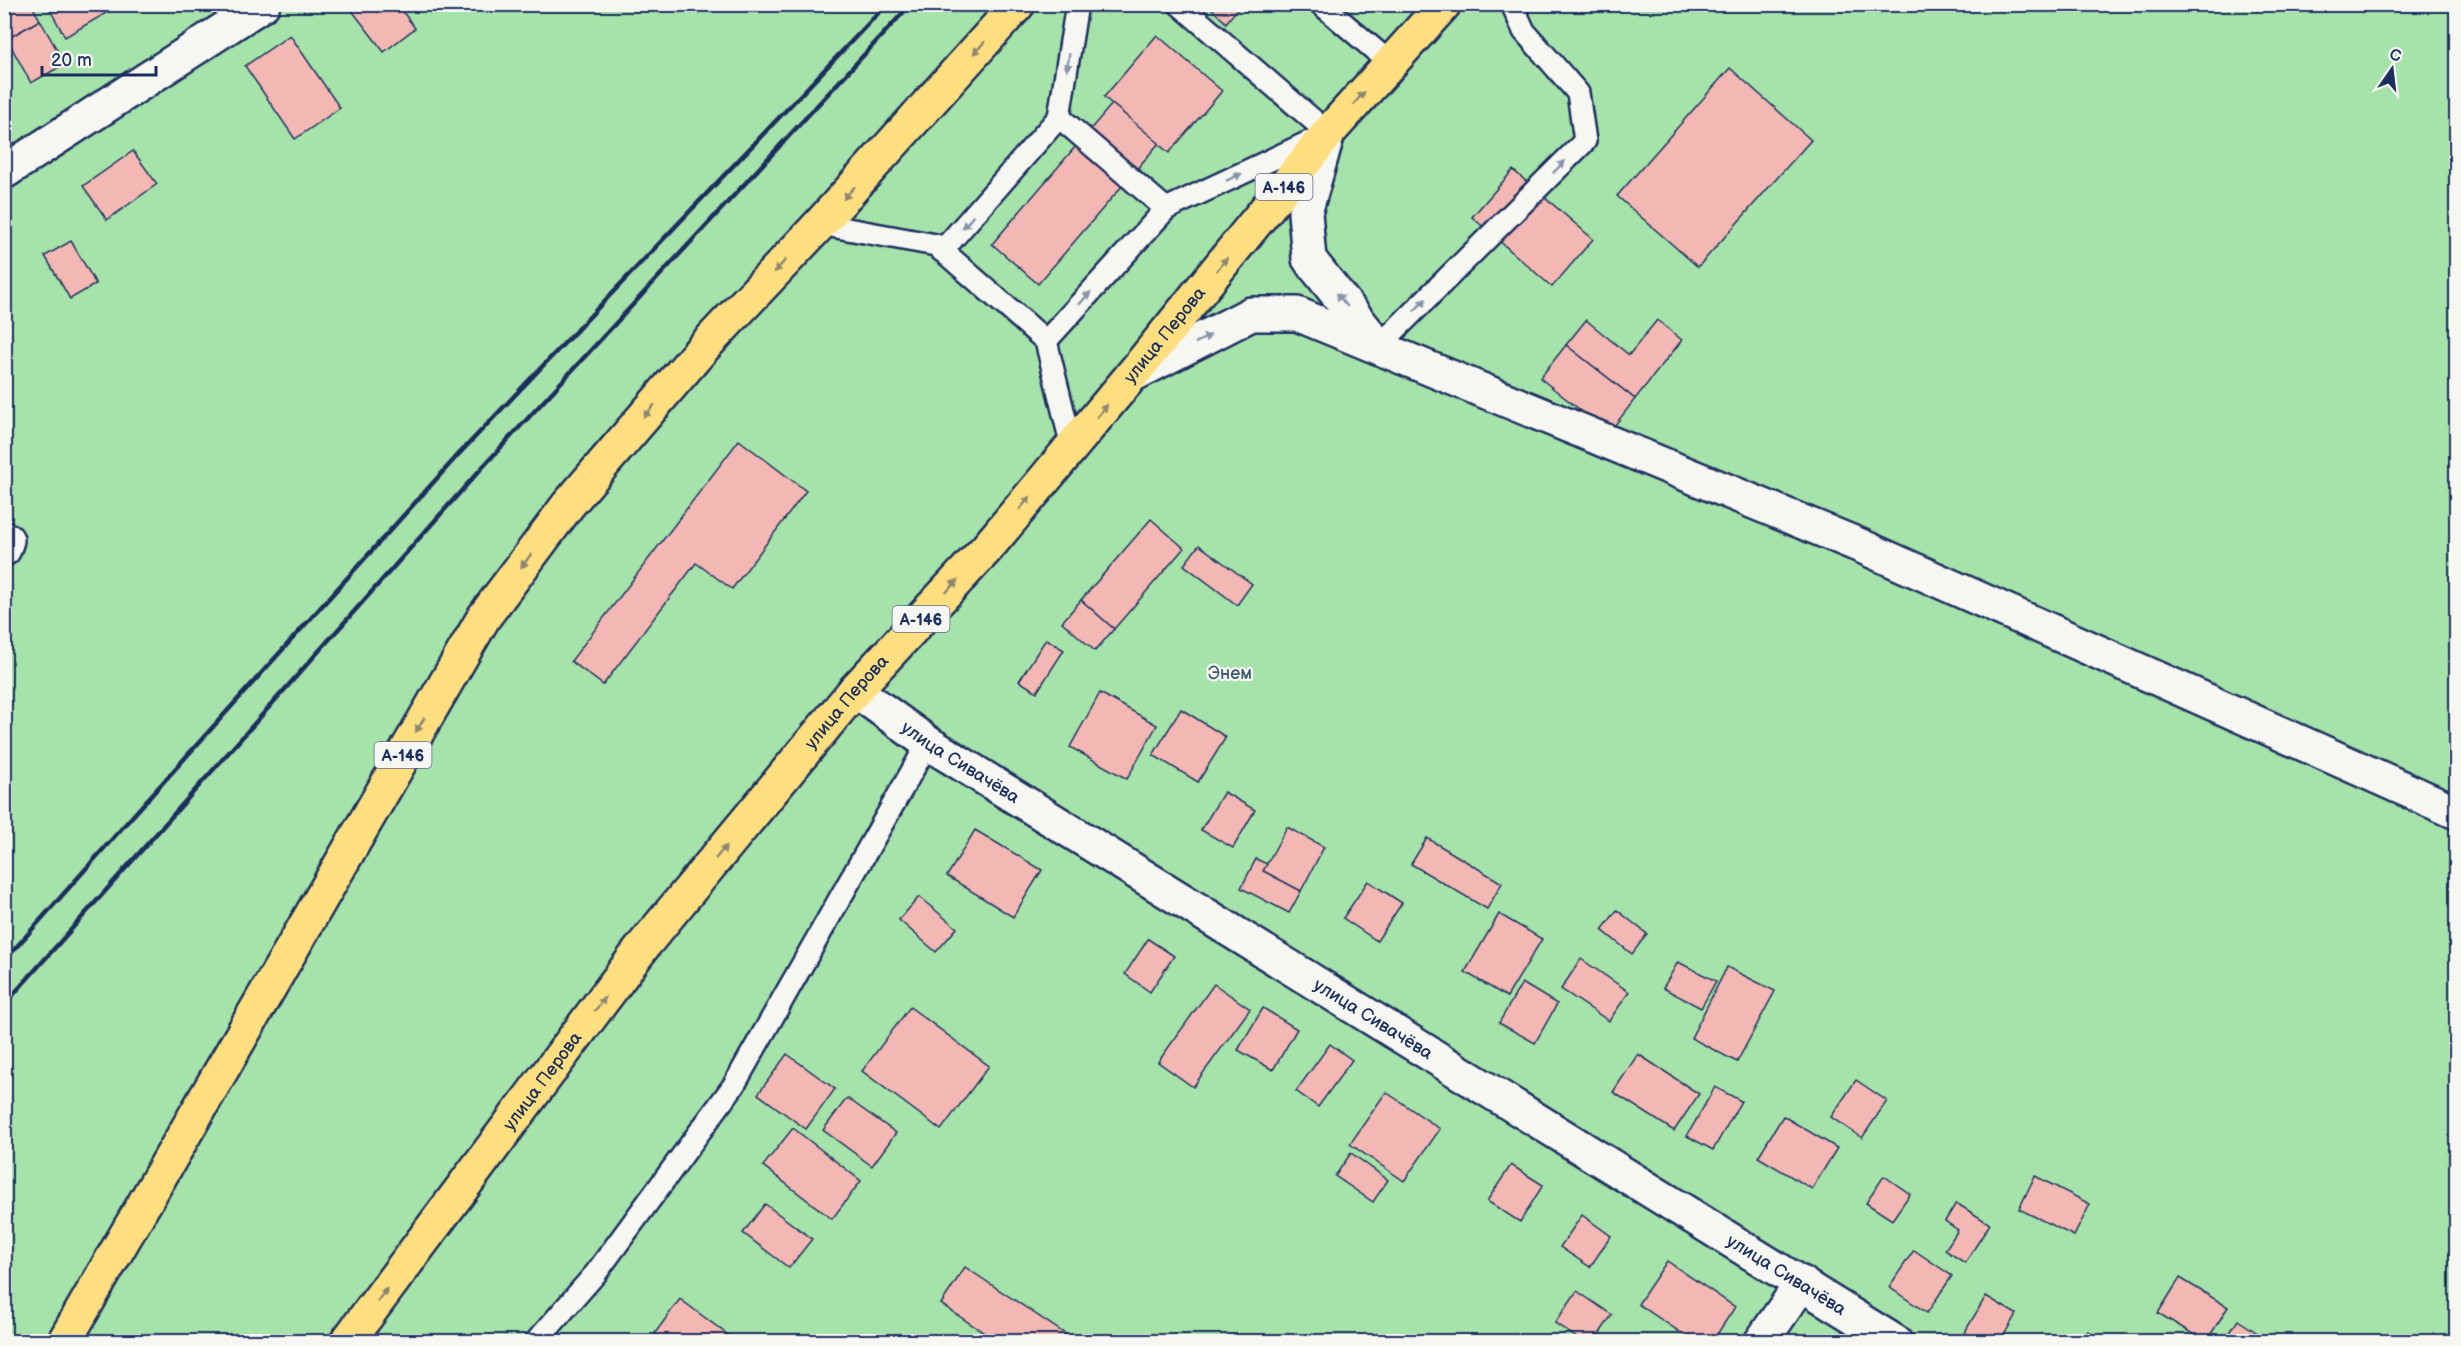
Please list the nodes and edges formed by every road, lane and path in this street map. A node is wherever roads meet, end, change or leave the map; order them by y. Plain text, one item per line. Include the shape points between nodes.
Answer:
1 (262, 4) edge
2 (1018, 4) edge
3 (1077, 4) edge
4 (1179, 4) edge
5 (1444, 4) edge
6 (1512, 4) edge
7 (1328, 7) edge
8 (1390, 63) junction
9 (1059, 117) junction
10 (1328, 133) junction
11 (4, 172) edge
12 (1166, 209) junction
13 (820, 224) junction
14 (942, 251) junction
15 (1046, 341) junction
16 (1378, 346) junction
17 (1132, 375) junction
18 (1072, 447) junction
19 (855, 690) junction
20 (928, 743) junction
21 (2457, 812) edge
22 (115, 1253) junction
23 (1802, 1283) junction
24 (46, 1341) edge
25 (64, 1341) edge
26 (347, 1341) edge
27 (536, 1341) edge
28 (1761, 1341) edge
29 (1895, 1341) edge

1 - 11 street
2 -> 13 highway, А-146
3 -> 9 lane
4 - 10 lane
5 - 8 highway, улица Перова / А-146
16 -> 6 lane via 1585,141 1578,93 1524,31
7 - 8 lane
10 -> 8 highway, улица Перова / А-146
9 - 12 lane
9 -> 14 lane
12 -> 10 lane
16 -> 10 street via 1309,259 1305,213
17 -> 10 highway, улица Перова / А-146
15 -> 12 lane
13 - 14 lane via 936,245
13 -> 22 highway, А-146 via 702,349 568,505 484,617
14 - 15 lane
15 - 18 lane
17 -> 16 street via 1251,314 1297,314
16 - 21 street via 1872,550
18 -> 17 highway, улица Перова / А-146
19 -> 18 highway, улица Перова / А-146 via 987,548
19 - 20 street, улица Сивачёва
26 -> 19 highway, улица Перова / А-146 via 644,945
20 - 23 street, улица Сивачёва
20 - 27 lane via 734,1085 596,1274
22 - 24 lane
22 - 25 highway, А-146
23 - 28 street
23 - 29 street, улица Сивачёва

